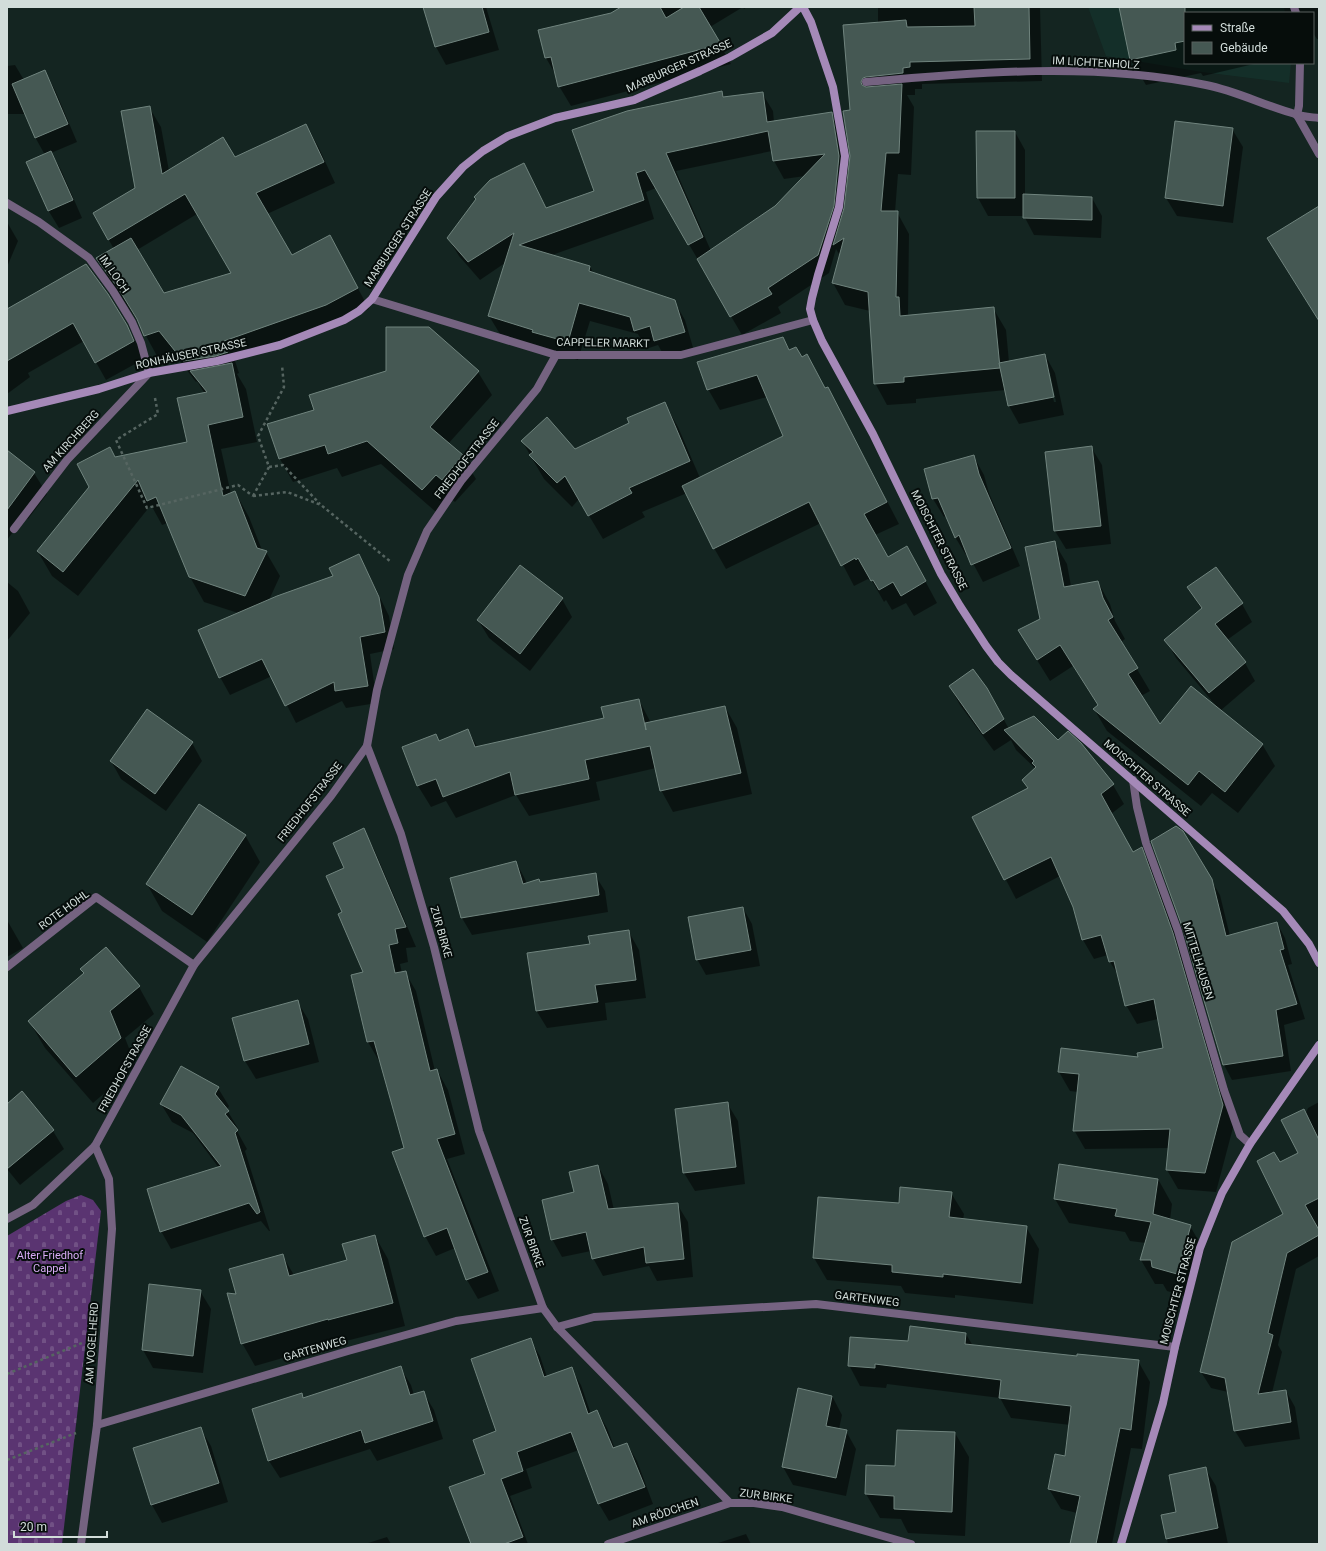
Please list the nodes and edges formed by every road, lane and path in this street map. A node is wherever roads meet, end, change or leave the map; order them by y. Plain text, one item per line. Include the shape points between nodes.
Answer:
1 (802, 7) edge
2 (1300, 64) edge
3 (866, 82) dead end
4 (1297, 115) junction
5 (1319, 118) edge
6 (1319, 154) edge
7 (7, 203) edge
8 (372, 299) junction
9 (813, 320) junction
10 (280, 344) junction
11 (556, 355) junction
12 (149, 373) junction
13 (7, 411) edge
14 (158, 414) dead end
15 (269, 467) junction
16 (253, 496) junction
17 (321, 506) junction
18 (14, 529) dead end
19 (408, 575) junction
20 (367, 746) junction
21 (1133, 780) junction
22 (1319, 963) edge
23 (194, 966) junction
24 (7, 967) edge
25 (1319, 1045) edge
26 (1250, 1144) junction
27 (95, 1146) junction
28 (7, 1219) edge
29 (543, 1308) junction
30 (557, 1327) junction
31 (86, 1342) dead end
32 (1174, 1347) junction
33 (7, 1374) edge
34 (97, 1425) junction
35 (7, 1460) edge
36 (730, 1503) junction
37 (82, 1544) edge
38 (608, 1544) edge
39 (911, 1544) edge
40 (1121, 1544) edge

1 - 8 street, MARBURGER STRASSE via 772,34 700,71 634,100 555,118 508,136 483,151 463,167 436,197
1 - 9 street, MOISCHTER STRASSE via 811,22 833,88 844,156 839,207 812,298 810,309
2 - 4 street
3 - 4 street, IM LICHTENHOLZ via 1024,71 1094,72 1207,85
4 - 5 street, IM LICHTENHOLZ
4 - 6 street
7 - 12 street, IM LOCH via 89,258 132,322
8 - 10 street, RONHÄUSER STRASSE via 344,320
8 - 11 street, CAPPELER MARKT
9 - 11 street, CAPPELER MARKT via 681,355
9 - 21 street, MOISCHTER STRASSE via 873,434 941,574 986,646 1011,675
10 - 12 street, RONHÄUSER STRASSE via 217,361
10 - 15 path via 284,387 258,436
11 - 19 street, FRIEDHOFSTRASSE via 537,390 457,487 427,531
12 - 13 street, RONHÄUSER STRASSE via 99,389
12 - 18 street, AM KIRCHBERG via 67,460
14 - 16 path via 116,440 147,508 238,485
15 - 16 path
15 - 17 path via 283,465
16 - 17 path via 287,492
17 - 19 path
19 - 20 street, FRIEDHOFSTRASSE via 377,690
20 - 23 street, FRIEDHOFSTRASSE
20 - 29 street, ZUR BIRKE via 401,834 434,947 479,1131
21 - 22 street, MOISCHTER STRASSE via 1283,911 1309,944
21 - 26 street, MITTELHAUSEN via 1146,843 1178,931 1224,1090 1240,1135
23 - 24 street, ROTE HOHL via 96,897
23 - 27 street, FRIEDHOFSTRASSE
25 - 26 street, MOISCHTER STRASSE
26 - 32 street, MOISCHTER STRASSE via 1222,1193 1200,1248
27 - 28 street, FRIEDHOFSTRASSE via 33,1205
27 - 34 street, AM VOGELHERD via 109,1179 112,1229
29 - 30 street, ZUR BIRKE
29 - 34 street, GARTENWEG via 456,1321
30 - 32 street, GARTENWEG via 594,1317 816,1304
30 - 36 street, ZUR BIRKE
31 - 33 path
32 - 40 street, MOISCHTER STRASSE via 1163,1403
34 - 35 path
34 - 37 street, AM VOGELHERD
36 - 38 street, AM RÖDCHEN
36 - 39 street, ZUR BIRKE via 782,1507

